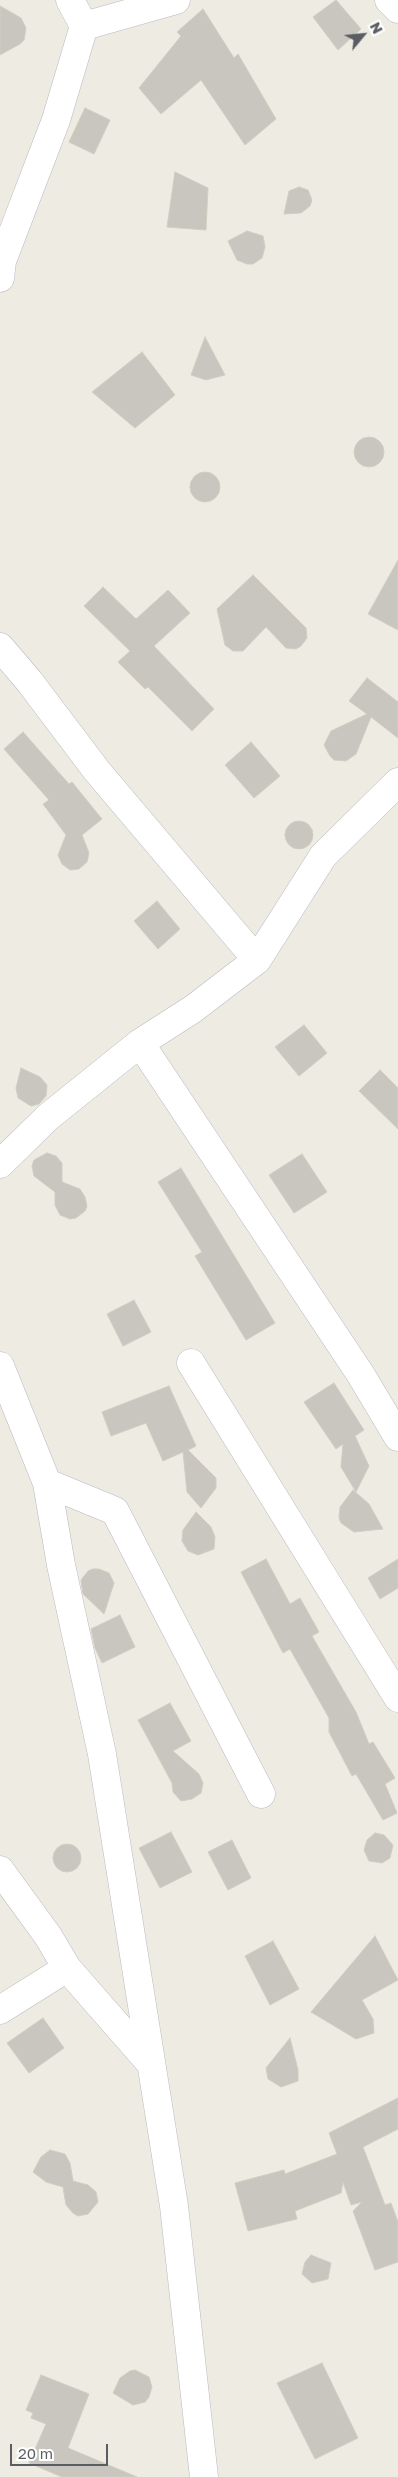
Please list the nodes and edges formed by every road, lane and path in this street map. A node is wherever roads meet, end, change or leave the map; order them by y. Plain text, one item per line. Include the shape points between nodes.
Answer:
1 (70, 0) edge
2 (176, 0) edge
3 (389, 0) edge
4 (398, 9) edge
5 (84, 26) junction
6 (0, 278) edge
7 (0, 647) edge
8 (398, 782) edge
9 (257, 960) junction
10 (140, 1043) junction
11 (0, 1164) edge
12 (191, 1364) dead end
13 (0, 1366) edge
14 (398, 1437) edge
15 (47, 1482) junction
16 (398, 1698) edge
17 (261, 1794) dead end
18 (0, 1870) edge
19 (67, 1968) junction
20 (0, 2010) edge
21 (151, 2064) junction
22 (204, 2477) edge

1 - 5 street
2 - 5 street
3 - 4 street
5 - 6 street via 56,120 2,261
7 - 9 street via 97,771
8 - 9 street via 323,856
9 - 10 street via 193,1009
10 - 11 street via 48,1117
10 - 14 street via 362,1375
12 - 16 street
13 - 15 street
15 - 17 street via 115,1511
15 - 21 street via 61,1565 102,1754
18 - 19 street
19 - 20 street
19 - 21 street
21 - 22 street via 174,2206

